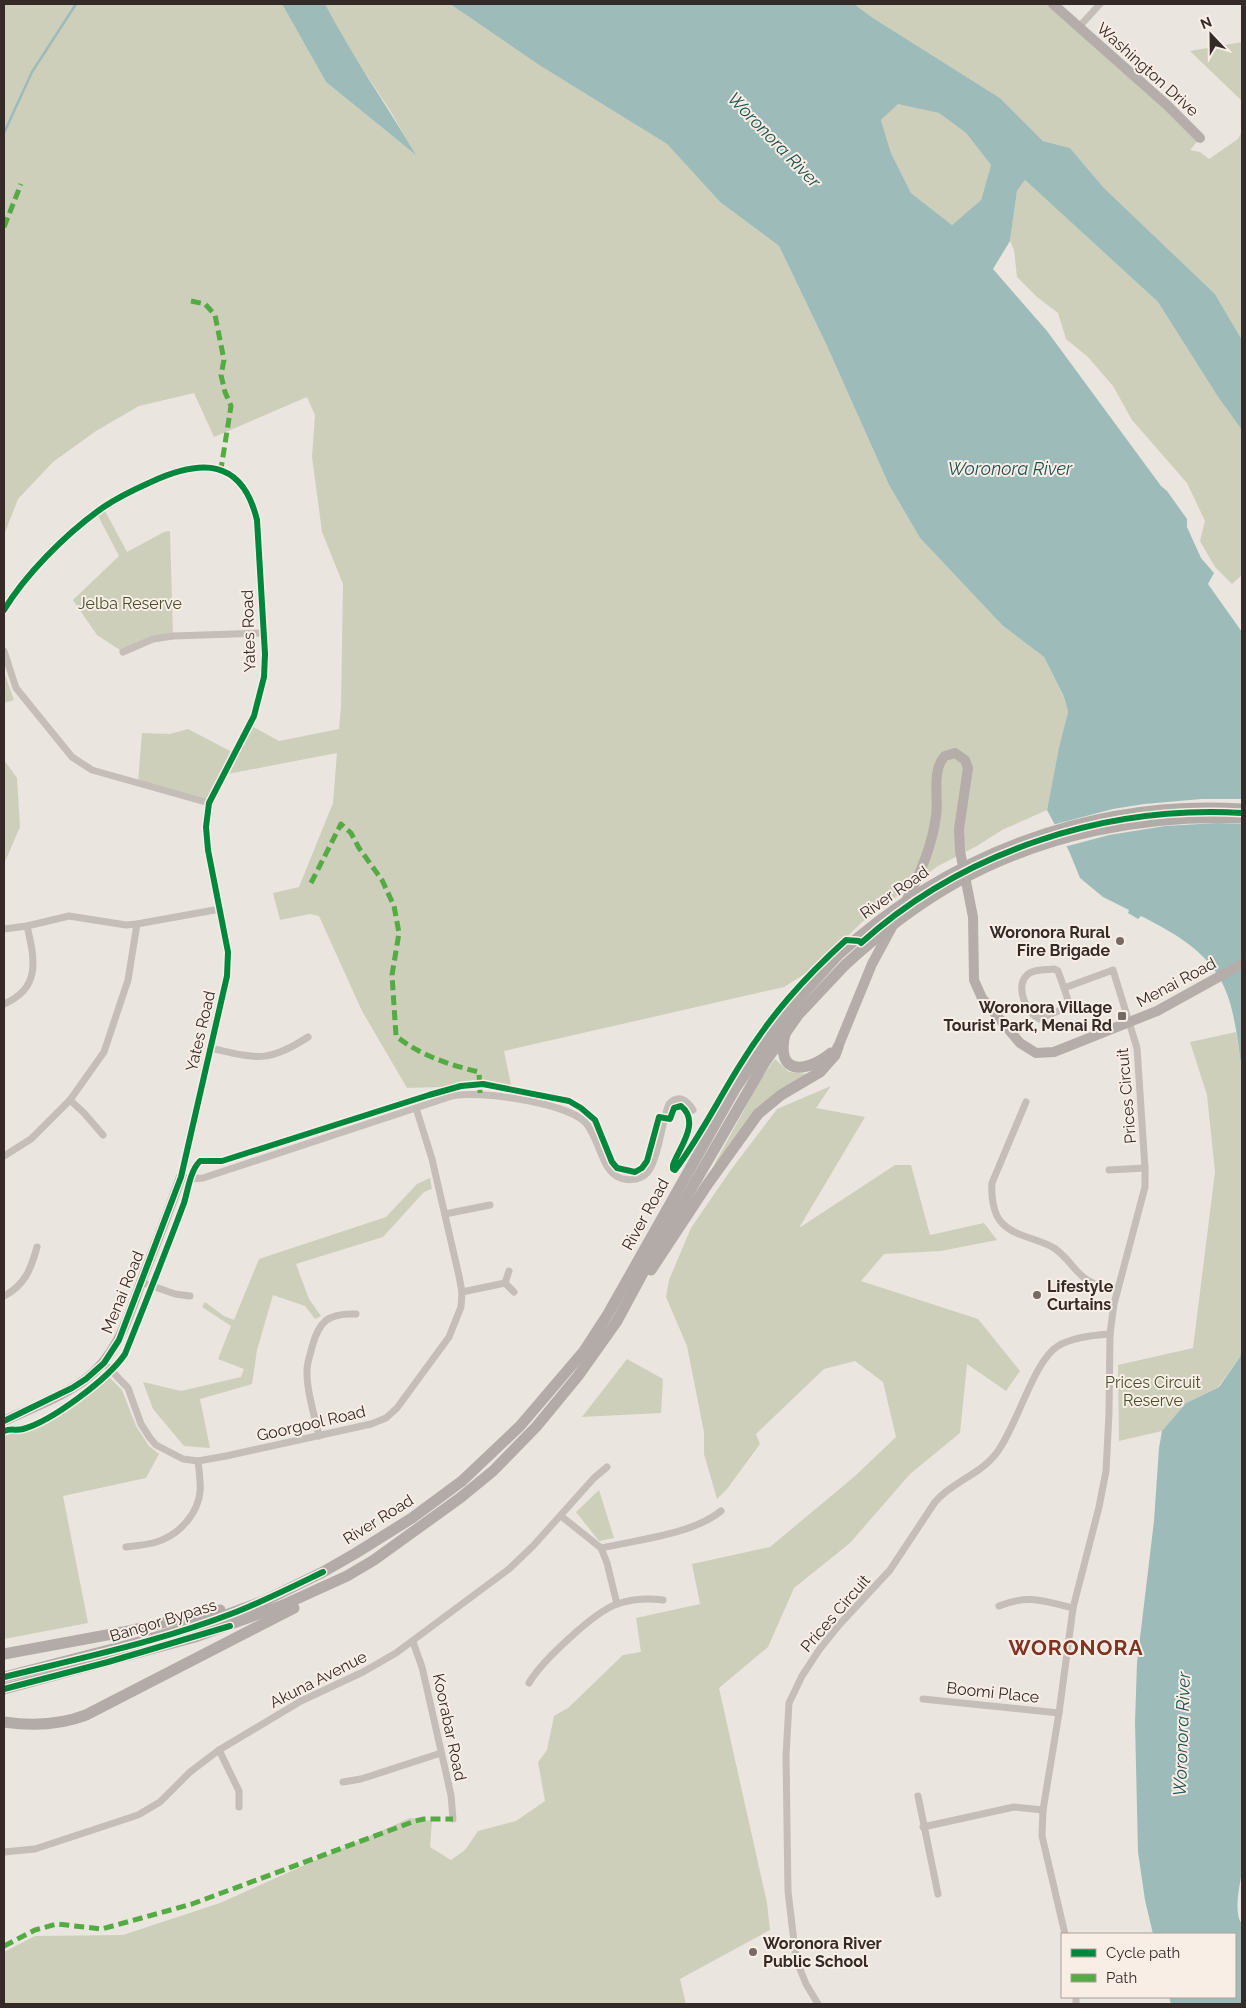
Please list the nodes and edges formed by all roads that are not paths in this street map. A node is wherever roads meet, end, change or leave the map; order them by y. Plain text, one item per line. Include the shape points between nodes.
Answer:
1 (1053, 4) edge
2 (1100, 4) edge
3 (1080, 27) junction
4 (1200, 138) dead end
5 (4, 610) edge
6 (263, 633) junction
7 (4, 652) edge
8 (124, 652) dead end
9 (208, 804) junction
10 (1242, 809) edge
11 (1242, 818) edge
12 (220, 909) junction
13 (137, 924) junction
14 (27, 926) junction
15 (4, 929) edge
16 (841, 960) junction
17 (1242, 964) edge
18 (1064, 988) junction
19 (4, 1004) edge
20 (1130, 1022) junction
21 (786, 1030) junction
22 (308, 1037) dead end
23 (838, 1047) junction
24 (210, 1048) junction
25 (70, 1100) junction
26 (1026, 1102) dead end
27 (416, 1108) junction
28 (693, 1110) dead end
29 (103, 1135) dead end
30 (4, 1156) edge
31 (1146, 1168) junction
32 (1109, 1170) dead end
33 (181, 1177) junction
34 (490, 1204) dead end
35 (445, 1214) junction
36 (37, 1248) dead end
37 (509, 1271) dead end
38 (141, 1282) junction
39 (505, 1283) junction
40 (637, 1286) junction
41 (1117, 1289) junction
42 (462, 1292) junction
43 (514, 1292) dead end
44 (4, 1296) edge
45 (190, 1296) dead end
46 (356, 1314) dead end
47 (1110, 1334) junction
48 (104, 1363) junction
49 (4, 1421) edge
50 (319, 1436) junction
51 (198, 1461) junction
52 (607, 1466) dead end
53 (721, 1511) dead end
54 (561, 1516) junction
55 (126, 1547) dead end
56 (601, 1548) junction
57 (323, 1572) junction
58 (347, 1576) junction
59 (663, 1600) dead end
60 (617, 1604) junction
61 (999, 1606) dead end
62 (1073, 1608) junction
63 (413, 1642) junction
64 (4, 1654) edge
65 (4, 1677) edge
66 (529, 1683) dead end
67 (4, 1689) edge
68 (923, 1699) dead end
69 (1059, 1713) junction
70 (4, 1722) edge
71 (219, 1750) junction
72 (441, 1752) junction
73 (343, 1782) dead end
74 (918, 1796) dead end
75 (239, 1807) dead end
76 (1043, 1810) junction
77 (453, 1819) dead end
78 (923, 1827) junction
79 (4, 1852) edge
80 (938, 1894) dead end
81 (1064, 1933) edge
82 (818, 2004) edge

1 - 3 street, Washington Drive
2 - 3 street
3 - 4 street, Washington Drive
5 - 6 street, Yates Road via 14,592 40,563 99,510 165,475 202,466 220,469 235,478 254,506
6 - 8 street via 173,636 153,639
6 - 9 street, Yates Road via 264,677 254,716
7 - 9 street via 16,688 72,757 92,770
9 - 12 street, Yates Road via 208,850
10 - 16 main road, River Road, bridge via 1187,808 1131,814 1082,823 1014,844 929,886 876,922
11 - 16 main road, River Road, bridge via 1194,818 1129,824 1078,835 1021,853 958,881
12 - 13 street
12 - 24 street, Yates Road via 228,952 228,976
13 - 14 street via 69,916
13 - 25 street via 128,980 104,1052
14 - 15 street
14 - 19 street via 34,954 31,982 15,1000
16 - 21 main road, River Road
16 - 57 main road, River Road via 791,1007 735,1089 584,1351 520,1426 462,1481 412,1518
17 - 20 street, Menai Road via 1157,1011
18 - 18 street via 1070,1006 1039,1018 1033,1016 1025,1005 1022,986 1026,975 1032,972 1054,969 1058,971
18 - 20 street, Prices Circuit via 1114,970
20 - 23 street, Menai Road via 1054,1052 1036,1053 1020,1043 982,998 974,980 973,917 960,851 959,828 968,768 962,757 952,753 942,759 939,768 937,815 924,861 872,964
20 - 31 street, Prices Circuit via 1137,1048
21 - 23 main road via 783,1054 794,1067 810,1066
21 - 40 main road, River Road via 720,1138
22 - 24 street via 275,1055 262,1058
23 - 40 main road via 820,1072 781,1095 758,1114 660,1258
24 - 33 street, Yates Road
25 - 29 street
25 - 30 street via 31,1139
26 - 41 street via 992,1183 996,1213 1009,1228 1053,1248 1071,1261 1082,1276 1098,1285
27 - 28 street via 460,1095 480,1094 561,1109 585,1122 614,1175 625,1180 647,1173 669,1104 683,1099
27 - 33 street via 203,1178
27 - 35 street, Goorgool Road
31 - 32 street
31 - 41 street, Prices Circuit via 1145,1187
33 - 38 street, Menai Road
34 - 35 street
35 - 42 street, Goorgool Road
36 - 44 street via 31,1270 13,1291
37 - 39 street
38 - 45 street
38 - 48 street, Menai Road via 119,1340
39 - 42 street
39 - 43 street
40 - 58 main road, River Road via 618,1321 578,1376 536,1427 493,1471 404,1540
41 - 47 street, Prices Circuit
42 - 50 street, Goorgool Road via 461,1307 449,1337 397,1408 386,1418 371,1424
46 - 50 street via 331,1317 317,1331 306,1373
47 - 62 street, Prices Circuit via 1106,1471
47 - 82 street, Prices Circuit via 1064,1343 1047,1356 1004,1444 986,1464 944,1492 935,1502 890,1570 819,1650 789,1703 786,1766 789,1899 796,1959
48 - 49 street, Menai Road via 72,1388
48 - 51 street, Goorgool Road via 128,1388 141,1424 156,1444 183,1459
50 - 51 street, Goorgool Road
51 - 55 street via 200,1493 195,1511 182,1528 164,1539
52 - 54 street, Akuna Avenue
53 - 56 street via 690,1528
54 - 56 street
54 - 63 street, Akuna Avenue via 509,1569
56 - 60 street
57 - 64 main road via 208,1613
57 - 65 main road, Bangor Bypass via 207,1622
58 - 67 main road, Bangor Bypass via 230,1626
58 - 70 main road via 313,1598 86,1715 50,1723
59 - 60 street via 649,1598
60 - 66 street via 590,1620 540,1668
61 - 62 street via 1030,1598
62 - 69 street, Prices Circuit
63 - 71 street, Akuna Avenue via 370,1668 301,1701
63 - 72 street, Koorabar Road via 422,1667
68 - 69 street, Boomi Place
69 - 76 street, Prices Circuit
71 - 75 street via 239,1791
71 - 79 street, Akuna Avenue via 190,1772 160,1802 138,1815 36,1849
72 - 73 street
72 - 77 street, Koorabar Road
74 - 78 street
76 - 78 street via 1014,1807
76 - 81 street, Prices Circuit via 1042,1836
78 - 80 street

